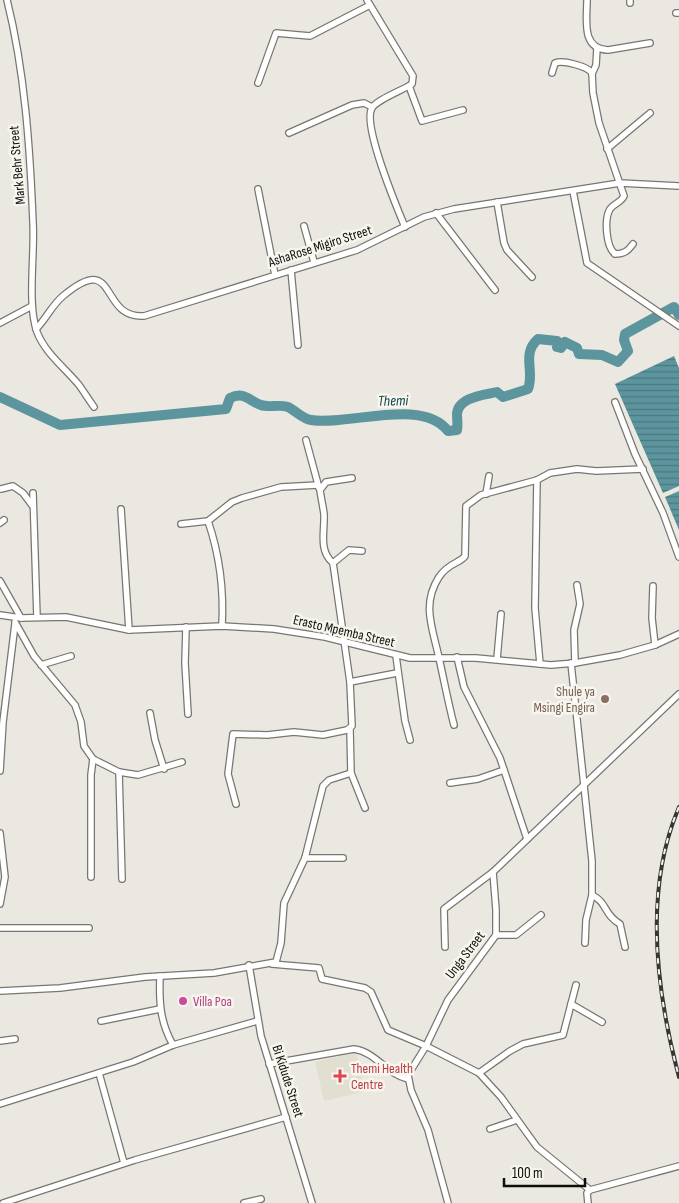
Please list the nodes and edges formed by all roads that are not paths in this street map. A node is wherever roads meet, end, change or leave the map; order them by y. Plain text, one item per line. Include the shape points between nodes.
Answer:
1 (7, 0) edge
2 (587, 0) edge
3 (368, 2) edge
4 (650, 43) dead end
5 (597, 48) junction
6 (552, 73) dead end
7 (592, 74) junction
8 (258, 83) dead end
9 (408, 86) junction
10 (372, 107) junction
11 (463, 110) dead end
12 (650, 113) dead end
13 (289, 133) dead end
14 (607, 149) junction
15 (620, 183) junction
16 (679, 186) edge
17 (258, 189) dead end
18 (573, 191) junction
19 (497, 202) junction
20 (436, 213) junction
21 (304, 226) dead end
22 (405, 227) junction
23 (632, 244) dead end
24 (314, 262) junction
25 (291, 270) junction
26 (275, 275) junction
27 (532, 277) dead end
28 (495, 290) dead end
29 (32, 306) junction
30 (0, 323) edge
31 (679, 326) edge
32 (36, 329) junction
33 (298, 344) dead end
34 (615, 402) dead end
35 (94, 407) dead end
36 (306, 440) dead end
37 (643, 470) junction
38 (489, 476) dead end
39 (352, 478) dead end
40 (537, 480) junction
41 (319, 487) junction
42 (1, 489) edge
43 (33, 493) dead end
44 (486, 494) junction
45 (32, 505) junction
46 (121, 509) dead end
47 (208, 521) junction
48 (181, 524) dead end
49 (362, 551) dead end
50 (679, 557) edge
51 (333, 563) junction
52 (0, 581) edge
53 (577, 585) dead end
54 (653, 586) dead end
55 (501, 614) dead end
56 (0, 615) edge
57 (37, 618) junction
58 (17, 619) junction
59 (222, 626) junction
60 (186, 627) junction
61 (129, 630) junction
62 (679, 634) edge
63 (343, 642) junction
64 (655, 644) junction
65 (71, 656) dead end
66 (396, 656) junction
67 (457, 657) junction
68 (439, 658) junction
69 (497, 659) junction
70 (540, 664) junction
71 (573, 664) junction
72 (41, 665) junction
73 (397, 673) junction
74 (350, 682) junction
75 (679, 694) edge
76 (150, 713) dead end
77 (188, 714) dead end
78 (454, 725) dead end
79 (350, 729) junction
80 (410, 740) dead end
81 (93, 759) junction
82 (182, 762) dead end
83 (164, 769) junction
84 (0, 770) edge
85 (504, 770) junction
86 (119, 772) junction
87 (351, 774) junction
88 (450, 783) dead end
89 (584, 784) junction
90 (236, 804) dead end
91 (364, 808) dead end
92 (0, 833) edge
93 (527, 839) junction
94 (305, 858) junction
95 (343, 858) dead end
96 (492, 872) junction
97 (91, 877) dead end
98 (122, 878) dead end
99 (592, 895) junction
100 (0, 904) edge
101 (541, 915) dead end
102 (0, 928) edge
103 (89, 928) dead end
104 (496, 935) junction
105 (585, 943) dead end
106 (625, 947) dead end
107 (445, 948) dead end
108 (270, 963) junction
109 (249, 965) junction
110 (160, 976) junction
111 (576, 985) dead end
112 (0, 991) edge
113 (570, 1004) junction
114 (160, 1009) junction
115 (101, 1021) dead end
116 (257, 1022) junction
117 (602, 1022) dead end
118 (15, 1039) dead end
119 (0, 1041) edge
120 (173, 1045) junction
121 (426, 1046) junction
122 (270, 1064) junction
123 (99, 1073) junction
124 (479, 1073) junction
125 (408, 1079) junction
126 (0, 1104) edge
127 (286, 1117) junction
128 (517, 1120) junction
129 (490, 1129) dead end
130 (124, 1163) junction
131 (679, 1166) edge
132 (590, 1190) junction
133 (261, 1199) dead end
134 (4, 1203) edge
135 (244, 1203) edge
136 (312, 1203) edge
137 (448, 1203) edge
138 (588, 1203) edge

1 - 29 street, Mark Behr Street via 19,60 32,184
2 - 5 street via 588,38
3 - 8 street via 310,36 276,33
3 - 9 street via 411,71 414,81
4 - 5 street via 608,50
5 - 7 street
6 - 7 street via 555,63 560,62 588,68
7 - 14 street via 595,106
9 - 10 street
9 - 11 street via 422,121
10 - 13 street via 364,103 352,105
10 - 22 street via 371,122 379,158
12 - 14 street
14 - 15 street
15 - 16 street, AshaRose Migiro Street
15 - 18 street, AshaRose Migiro Street
15 - 23 street via 624,196 609,212 609,241 611,250 616,254 626,252
17 - 26 street
18 - 19 street, AshaRose Migiro Street
18 - 31 street via 587,263
19 - 20 street, AshaRose Migiro Street
19 - 27 street via 507,250
20 - 22 street, AshaRose Migiro Street
20 - 28 street
21 - 24 street
22 - 24 street, AshaRose Migiro Street via 357,250
24 - 25 street, AshaRose Migiro Street
25 - 26 street, AshaRose Migiro Street
25 - 33 street
26 - 32 street, AshaRose Migiro Street via 164,312 132,317 124,314 100,281 92,279 61,298
29 - 30 street
29 - 32 street, Mark Behr Street
32 - 35 street, Mark Behr Street via 47,350 80,386
34 - 37 street
36 - 41 street
37 - 40 street via 569,470 550,473
37 - 50 street via 664,513
38 - 44 street
39 - 41 street via 326,482
40 - 44 street
40 - 70 street via 535,608
41 - 47 street via 281,488 242,498
41 - 51 street via 324,513 324,550
42 - 45 street via 13,486 24,493
43 - 45 street
44 - 68 street via 466,506 465,556 448,566 431,596 430,622
45 - 57 street
46 - 61 street
47 - 48 street
47 - 59 street via 221,575
49 - 51 street via 349,550
51 - 63 street
52 - 58 street
53 - 71 street via 580,604 574,630
54 - 64 street
55 - 69 street
56 - 58 street, Erasto Mpemba Street
57 - 58 street, Erasto Mpemba Street
57 - 61 street, Erasto Mpemba Street via 73,618
58 - 72 street via 21,636
58 - 84 street via 3,717
59 - 60 street, Erasto Mpemba Street
59 - 63 street, Erasto Mpemba Street via 297,632
60 - 61 street, Erasto Mpemba Street
60 - 77 street
62 - 64 street, Erasto Mpemba Street
63 - 66 street, Erasto Mpemba Street
63 - 74 street
64 - 71 street, Erasto Mpemba Street
65 - 72 street
66 - 68 street, Erasto Mpemba Street
66 - 73 street
67 - 68 street, Erasto Mpemba Street
67 - 69 street, Erasto Mpemba Street
67 - 85 street via 470,703
68 - 78 street
69 - 70 street, Erasto Mpemba Street
70 - 71 street, Erasto Mpemba Street
71 - 89 street
72 - 81 street via 75,706 84,746
73 - 74 street
73 - 80 street
74 - 79 street
75 - 89 street
76 - 83 street
79 - 87 street
79 - 90 street via 323,735 294,732 233,734 228,774
81 - 86 street
81 - 97 street
82 - 83 street
83 - 86 street via 138,776
85 - 88 street via 478,779
85 - 93 street
86 - 98 street
87 - 91 street
87 - 94 street via 325,782
89 - 93 street
89 - 99 street
92 - 100 street via 5,877
93 - 96 street
94 - 95 street
94 - 108 street via 284,903 278,959
96 - 104 street, Unga Street
96 - 107 street via 444,909
99 - 105 street
99 - 106 street via 601,900 610,918 620,924
101 - 104 street via 516,935
102 - 103 street
104 - 121 street, Unga Street via 448,1000
108 - 109 street
108 - 121 street via 319,968 322,979 365,988 375,998 388,1030
109 - 110 street via 214,973
109 - 116 street, Bi Kidude Street
110 - 112 street via 60,988
110 - 114 street
111 - 113 street
113 - 117 street
113 - 124 street via 563,1035 523,1044
114 - 115 street
114 - 120 street
116 - 120 street
116 - 122 street, Bi Kidude Street
118 - 119 street
120 - 123 street
121 - 124 street
121 - 125 street, Unga Street via 409,1071
122 - 125 street via 354,1049 364,1051 390,1073
122 - 127 street, Bi Kidude Street
123 - 126 street
123 - 130 street
124 - 128 street
125 - 137 street via 428,1130
127 - 130 street
127 - 136 street, Bi Kidude Street
128 - 129 street
128 - 132 street via 537,1147
130 - 134 street
131 - 132 street
132 - 138 street via 587,1193
133 - 135 street

